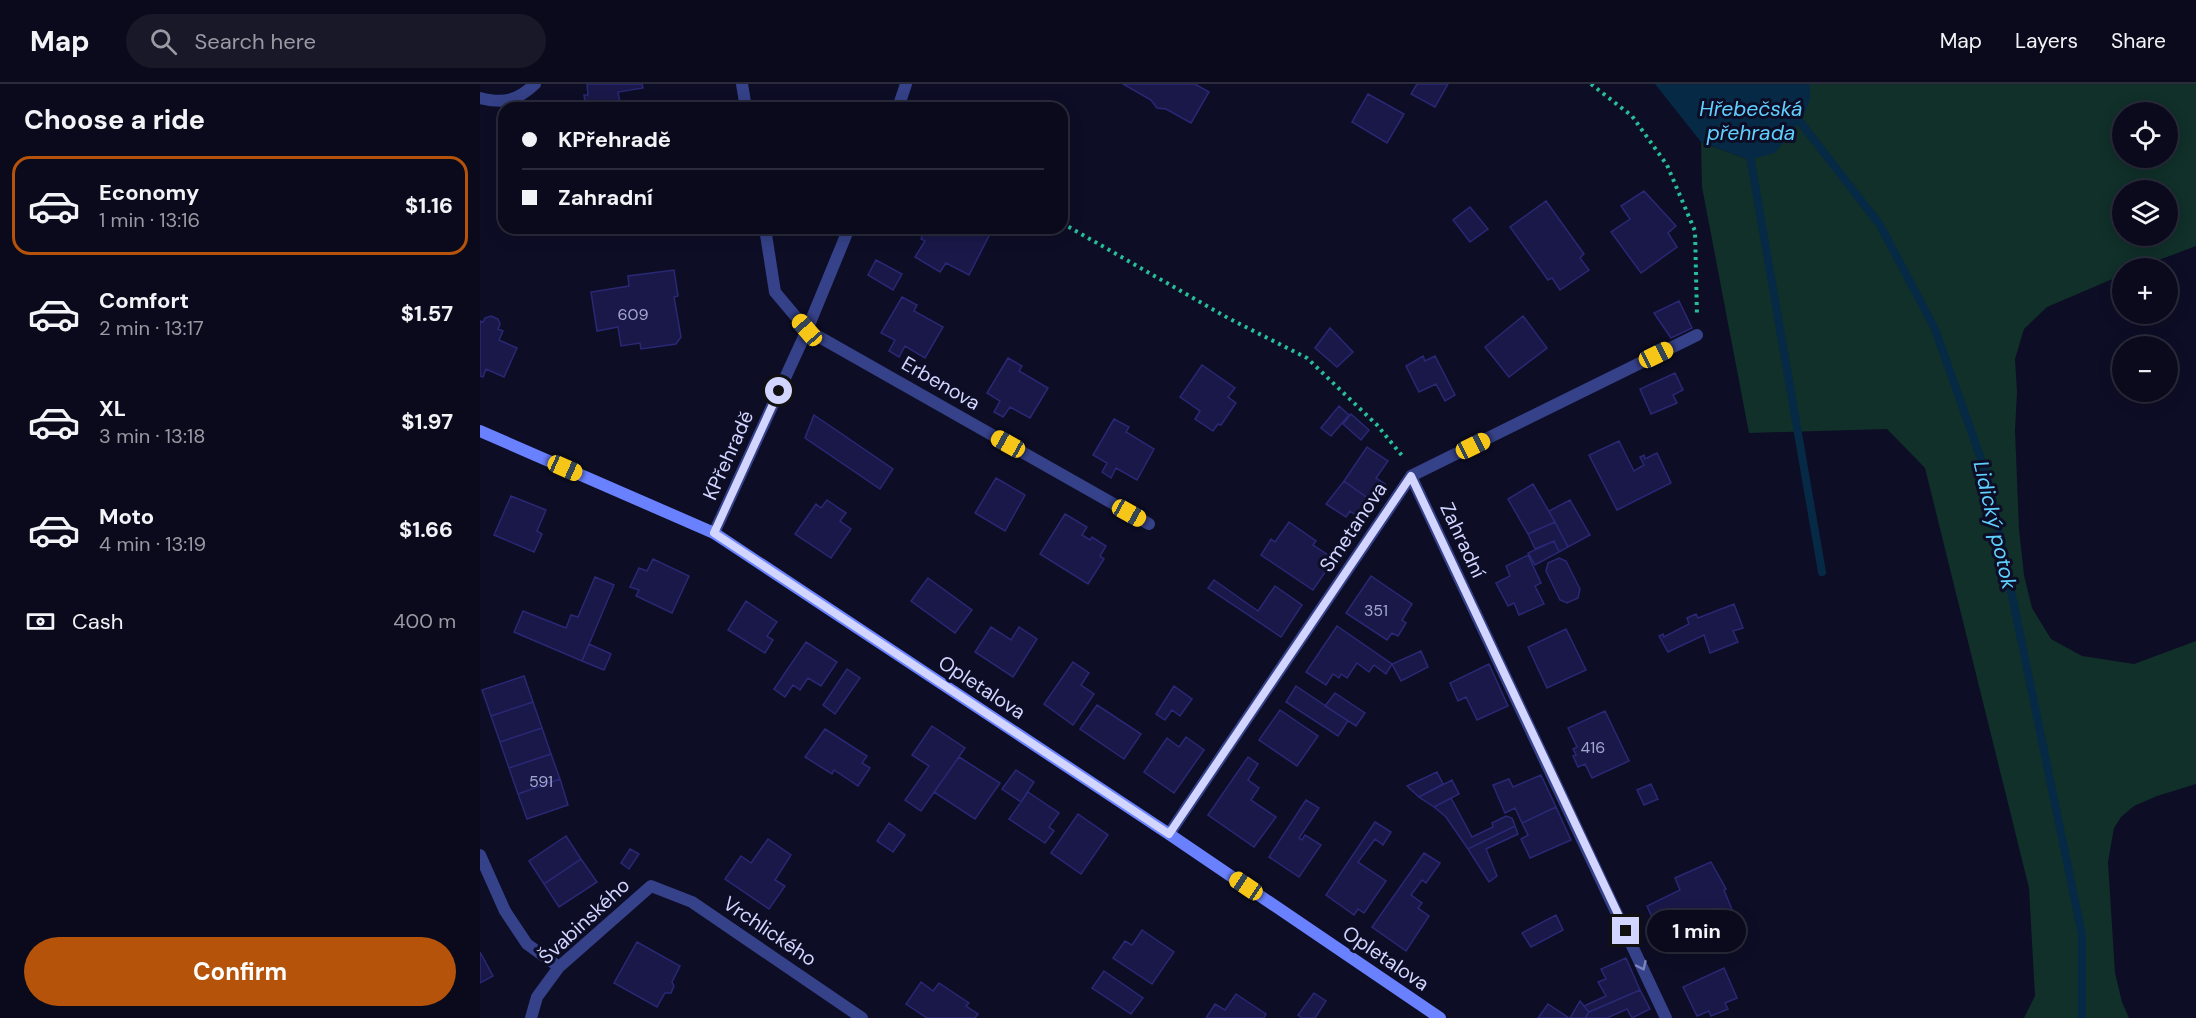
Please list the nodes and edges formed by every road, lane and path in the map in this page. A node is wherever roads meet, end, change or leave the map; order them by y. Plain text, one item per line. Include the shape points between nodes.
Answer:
1 (535, 84) edge
2 (742, 84) edge
3 (906, 84) edge
4 (1591, 84) edge
5 (480, 98) edge
6 (745, 102) edge
7 (900, 102) edge
8 (1068, 226) edge
9 (766, 234) edge
10 (847, 234) edge
11 (807, 330) junction
12 (1696, 335) joint
13 (480, 431) edge
14 (1411, 476) junction
15 (1149, 524) dead end
16 (714, 533) junction
17 (1169, 834) junction
18 (480, 855) edge
19 (651, 886) joint
20 (559, 967) junction
21 (531, 1018) edge
22 (862, 1018) edge
23 (1440, 1018) edge
24 (1666, 1018) edge

1 - 5 street via 510,100
2 - 6 street
3 - 7 street
4 - 12 path via 1638,124 1667,165 1695,231
8 - 14 path via 1228,318 1307,358 1377,425 1405,459
9 - 11 street via 775,292
10 - 11 street, KPřehradě
11 - 15 street, Erbenova
11 - 16 street, KPřehradě
12 - 14 street, Smetanova
13 - 16 street, Opletalova
14 - 17 street, Smetanova
14 -> 24 street, Zahradní
16 - 17 street, Opletalova
17 - 23 street, Opletalova
18 - 20 street via 505,911 527,944
19 - 20 street, Švabinského
19 - 22 street, Vrchlického via 692,902
20 - 21 street, Švabinského via 537,997

